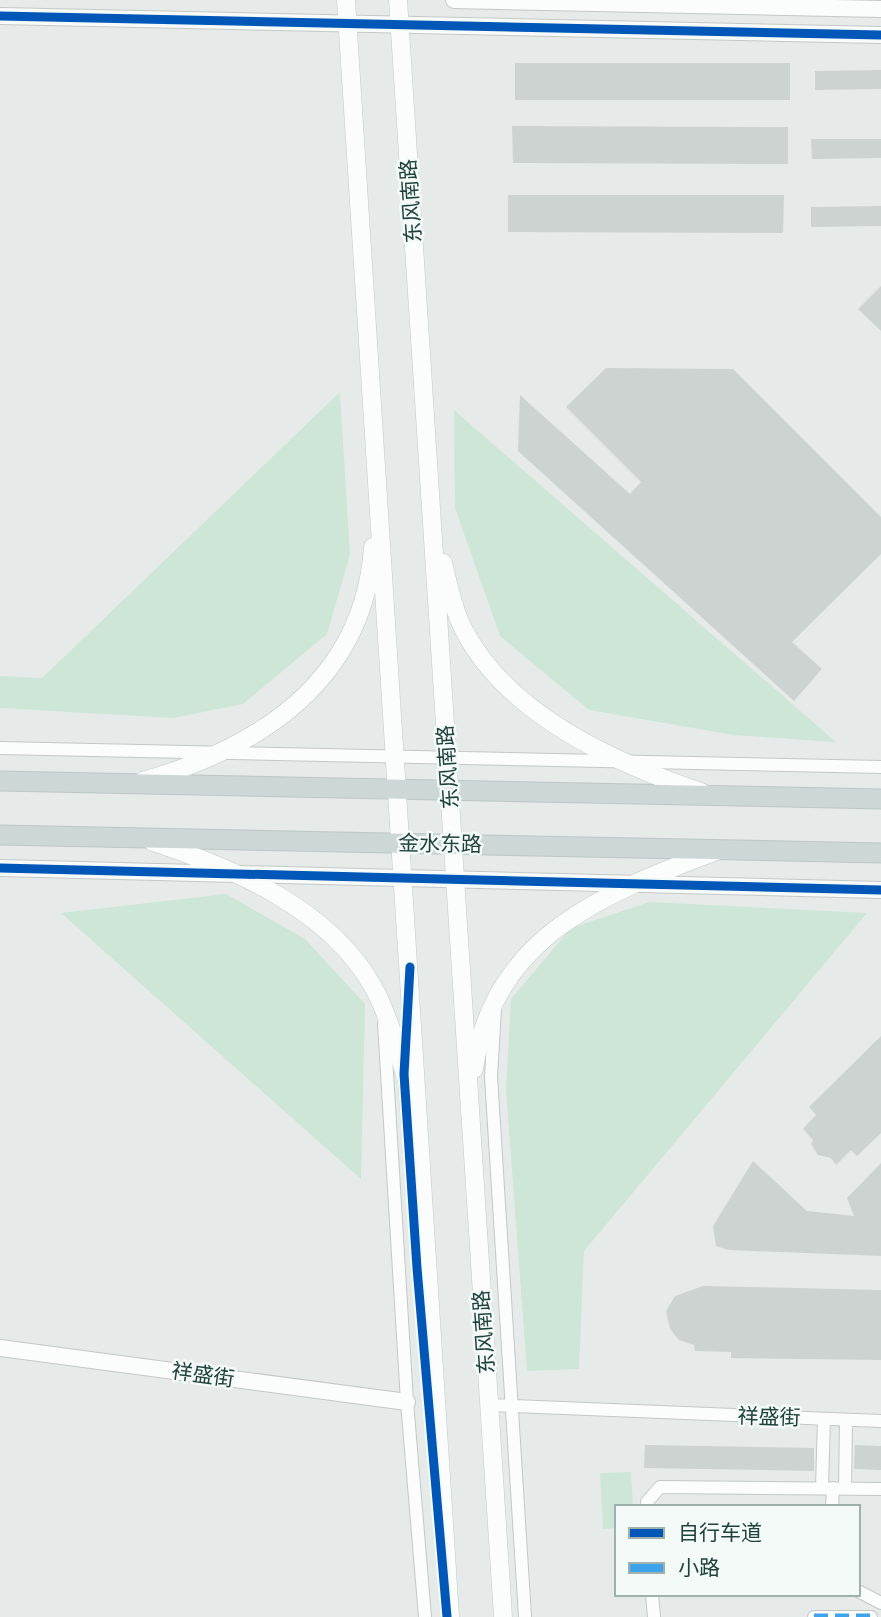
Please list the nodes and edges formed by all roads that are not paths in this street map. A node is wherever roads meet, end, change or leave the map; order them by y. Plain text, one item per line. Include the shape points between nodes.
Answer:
1 (346, 0) edge
2 (398, 0) edge
3 (454, 0) edge
4 (881, 9) edge
5 (0, 16) edge
6 (348, 23) junction
7 (400, 24) junction
8 (881, 35) edge
9 (378, 481) junction
10 (433, 530) junction
11 (0, 748) edge
12 (216, 753) junction
13 (396, 757) junction
14 (448, 759) junction
15 (630, 763) junction
16 (881, 767) edge
17 (0, 781) edge
18 (131, 784) junction
19 (399, 789) junction
20 (450, 790) junction
21 (711, 796) junction
22 (881, 799) edge
23 (0, 835) edge
24 (143, 838) junction
25 (402, 844) junction
26 (453, 845) junction
27 (718, 850) junction
28 (881, 853) edge
29 (0, 868) edge
30 (229, 872) junction
31 (404, 878) junction
32 (456, 879) junction
33 (634, 885) junction
34 (881, 890) edge
35 (410, 967) junction
36 (495, 1006) junction
37 (384, 1009) junction
38 (404, 1074) junction
39 (470, 1101) junction
40 (419, 1119) junction
41 (424, 1325) joint
42 (0, 1348) edge
43 (407, 1402) junction
44 (489, 1405) junction
45 (512, 1406) junction
46 (824, 1419) junction
47 (846, 1420) junction
48 (881, 1421) edge
49 (833, 1488) junction
50 (881, 1489) edge
51 (647, 1505) edge
52 (832, 1505) edge
53 (860, 1592) edge
54 (652, 1596) edge
55 (881, 1603) edge
56 (425, 1617) edge
57 (449, 1617) edge
58 (503, 1617) edge
59 (524, 1617) edge
60 (654, 1617) edge
61 (814, 1617) edge
62 (871, 1617) edge

1 - 6 main road
2 - 7 main road, 东风南路
3 - 4 street
5 - 6 street
6 - 7 street
6 - 9 main road
7 - 8 street
7 - 10 main road, 东风南路
9 - 12 main road via 371,576 355,628 341,654 307,696 266,727
9 - 13 main road
10 - 14 main road, 东风南路
10 - 15 main road via 455,607 480,654 509,688 543,716
11 - 12 street
12 - 13 street
12 - 18 main road
13 - 14 street
13 - 19 main road
14 - 15 street
14 - 20 main road, 东风南路
15 - 16 street
15 - 21 main road
17 - 18 main road
18 - 19 main road
19 - 20 main road
19 - 25 main road
20 - 21 main road
20 - 26 main road, 东风南路
21 - 22 main road
23 - 24 main road, 金水东路
24 - 25 main road, 金水东路
24 - 30 main road
25 - 26 main road, 金水东路
25 - 31 main road
26 - 27 main road, 金水东路
26 - 32 main road, 东风南路
27 - 28 main road, 金水东路
27 - 33 main road
29 - 30 street
30 - 31 street
30 - 37 main road via 274,894 317,923 360,969
31 - 32 street
31 - 35 main road
32 - 33 street
32 - 39 main road, 东风南路
33 - 34 street
33 - 36 main road via 552,930 516,967
35 - 38 street
35 - 40 main road
36 - 39 main road via 477,1050
36 - 45 street via 491,1077
37 - 38 main road
37 - 43 street
38 - 40 main road
38 - 41 street
39 - 44 main road, 东风南路
40 - 57 main road
41 - 57 street
42 - 43 street, 祥盛街
43 - 56 street
44 - 45 street, 祥盛街
44 - 58 main road, 东风南路
45 - 46 street, 祥盛街
45 - 59 street
46 - 47 street, 祥盛街
46 - 49 street
47 - 48 street, 祥盛街
47 - 49 street
49 - 50 street
49 - 51 street via 660,1487
49 - 52 street
53 - 55 street
54 - 60 street
61 - 62 street

